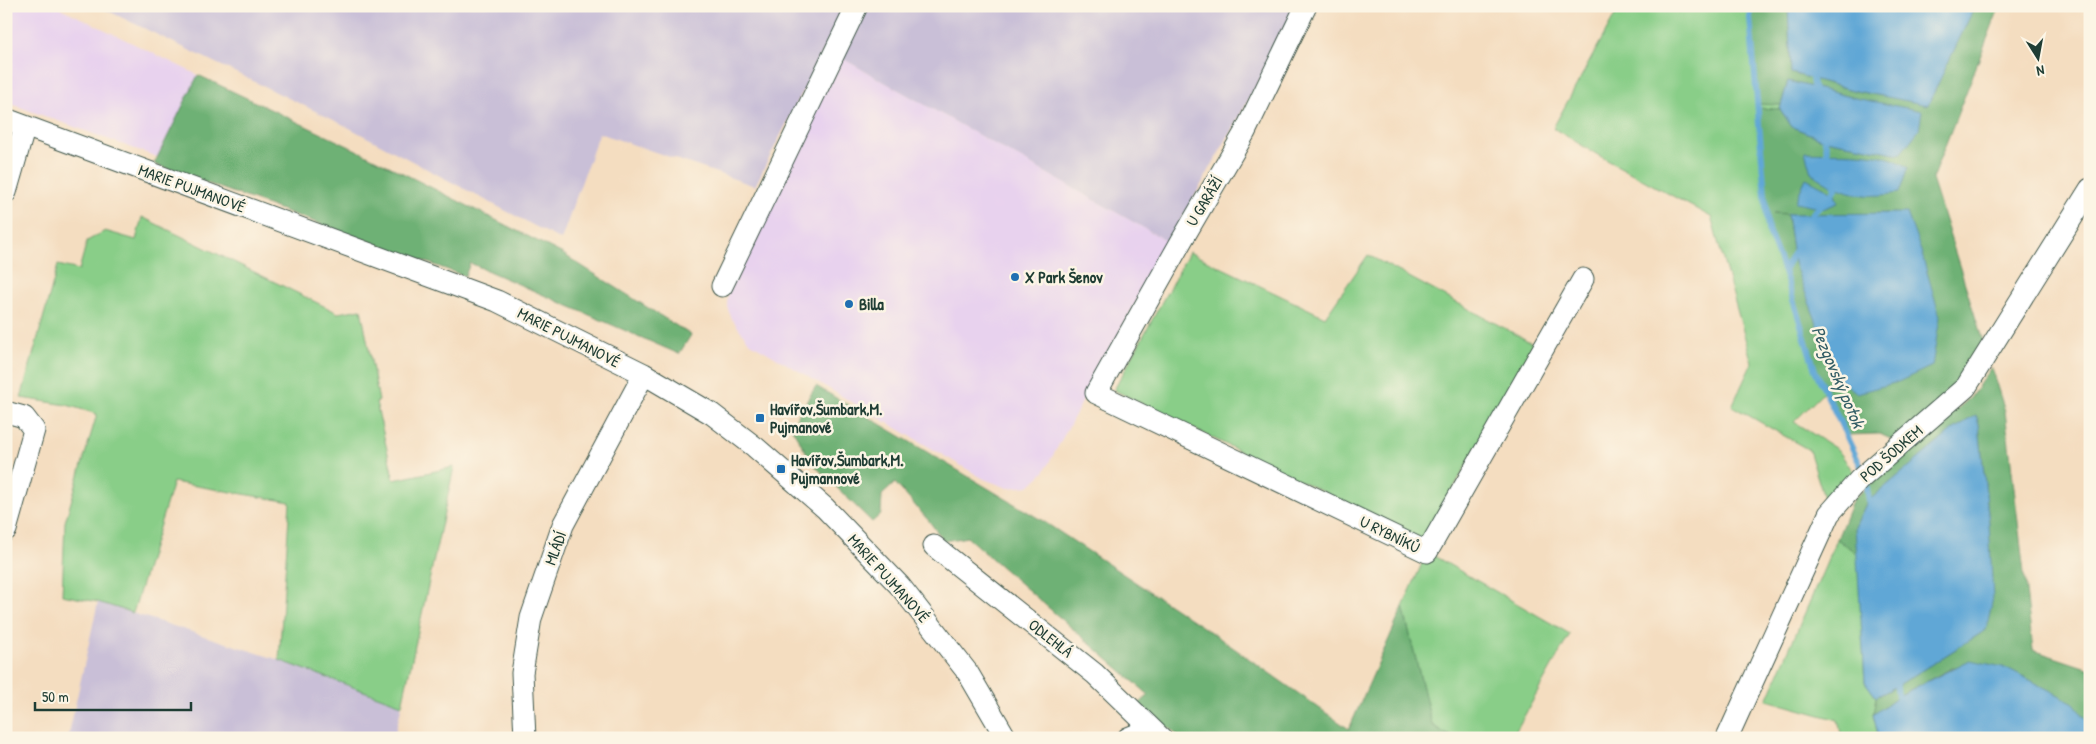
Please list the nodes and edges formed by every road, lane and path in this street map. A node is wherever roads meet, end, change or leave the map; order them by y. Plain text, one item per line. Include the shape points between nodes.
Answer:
1 (857, 6) edge
2 (1306, 6) edge
3 (16, 122) edge
4 (2090, 189) edge
5 (6, 192) edge
6 (1583, 279) dead end
7 (722, 286) dead end
8 (644, 374) junction
9 (1096, 393) joint
10 (6, 412) edge
11 (6, 530) edge
12 (934, 546) dead end
13 (1156, 733) edge
14 (525, 738) edge
15 (1006, 738) edge
16 (1128, 738) edge
17 (1727, 738) edge

1 - 7 street
2 - 9 street, U GARÁŽÍ via 1245,132
3 - 5 street
3 - 8 street, MARIE PUJMANOVÉ via 497,301
4 - 17 street, POD ŠODKEM via 1966,387 1859,480 1829,514
6 - 9 street, U RYBNÍKŮ via 1427,552
8 - 14 street, MLÁDÍ via 563,525 534,609 522,673
8 - 15 street, MARIE PUJMANOVÉ via 712,414 825,508 900,586 968,673
10 - 11 street via 24,417 34,430
12 - 13 street, ODLEHLÁ via 1095,674
13 - 16 street

